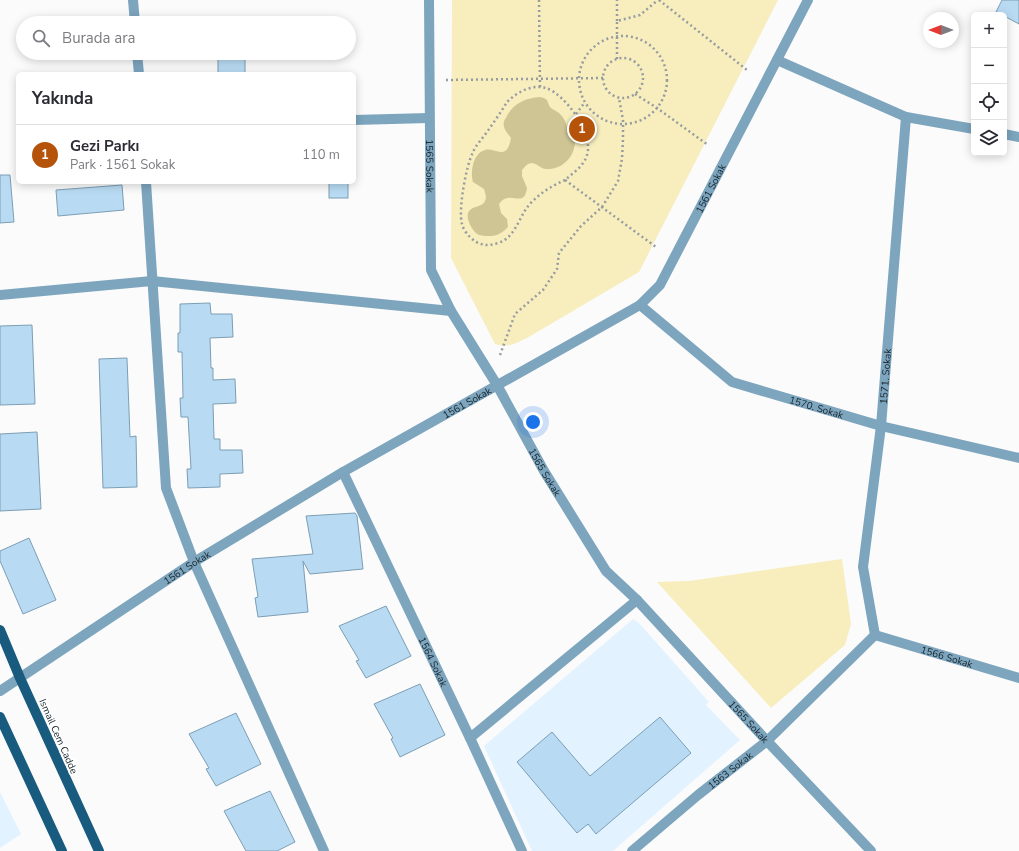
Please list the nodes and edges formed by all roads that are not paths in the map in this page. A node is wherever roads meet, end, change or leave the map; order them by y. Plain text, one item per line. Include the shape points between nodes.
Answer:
1 (133, 0) edge
2 (429, 0) edge
3 (808, 0) edge
4 (134, 16) edge
5 (138, 60) edge
6 (777, 60) junction
7 (139, 72) edge
8 (906, 117) junction
9 (429, 118) junction
10 (356, 120) edge
11 (971, 128) edge
12 (1007, 134) edge
13 (1019, 136) edge
14 (146, 184) edge
15 (152, 281) junction
16 (0, 295) edge
17 (640, 305) junction
18 (451, 311) junction
19 (497, 385) junction
20 (881, 426) junction
21 (1019, 458) edge
22 (343, 472) junction
23 (194, 562) junction
24 (637, 600) junction
25 (0, 630) edge
26 (875, 635) junction
27 (20, 678) junction
28 (1019, 678) edge
29 (0, 691) edge
30 (0, 717) edge
31 (470, 738) junction
32 (767, 741) junction
33 (62, 851) edge
34 (99, 851) edge
35 (324, 851) edge
36 (522, 851) edge
37 (632, 851) edge
38 (871, 851) edge

1 - 4 street
2 - 9 street, 1565 Sokak
3 - 6 street, 1561 Sokak
5 - 7 street
6 - 8 street
6 - 17 street, 1561 Sokak via 660,285
8 - 11 street
8 - 20 street, 1571. Sokak
9 - 10 street
9 - 18 street, 1565 Sokak via 432,270
12 - 13 street
14 - 15 street
15 - 16 street
15 - 18 street
15 - 23 street via 166,488
17 - 19 street, 1561 Sokak
17 - 20 street, 1570. Sokak via 732,382
18 - 19 street, 1565 Sokak
19 - 22 street, 1561 Sokak
19 - 24 street, 1565 Sokak via 544,471 606,571
20 - 21 street, 1570. Sokak
20 - 26 street, 1571. Sokak via 864,567
22 - 23 street, 1561 Sokak
22 - 31 street, 1564 Sokak
23 - 27 street, 1561 Sokak
23 - 35 street
24 - 31 street
24 - 32 street, 1565 Sokak
25 - 27 main road, Ismail Cem Cadde
26 - 28 street, 1566 Sokak
26 - 32 street, 1563 Sokak
27 - 29 street, 1561 Sokak
27 - 34 main road, Ismail Cem Cadde
30 - 33 main road
31 - 36 street, 1564 Sokak
32 - 37 street, 1563 Sokak
32 - 38 street, 1565 Sokak

